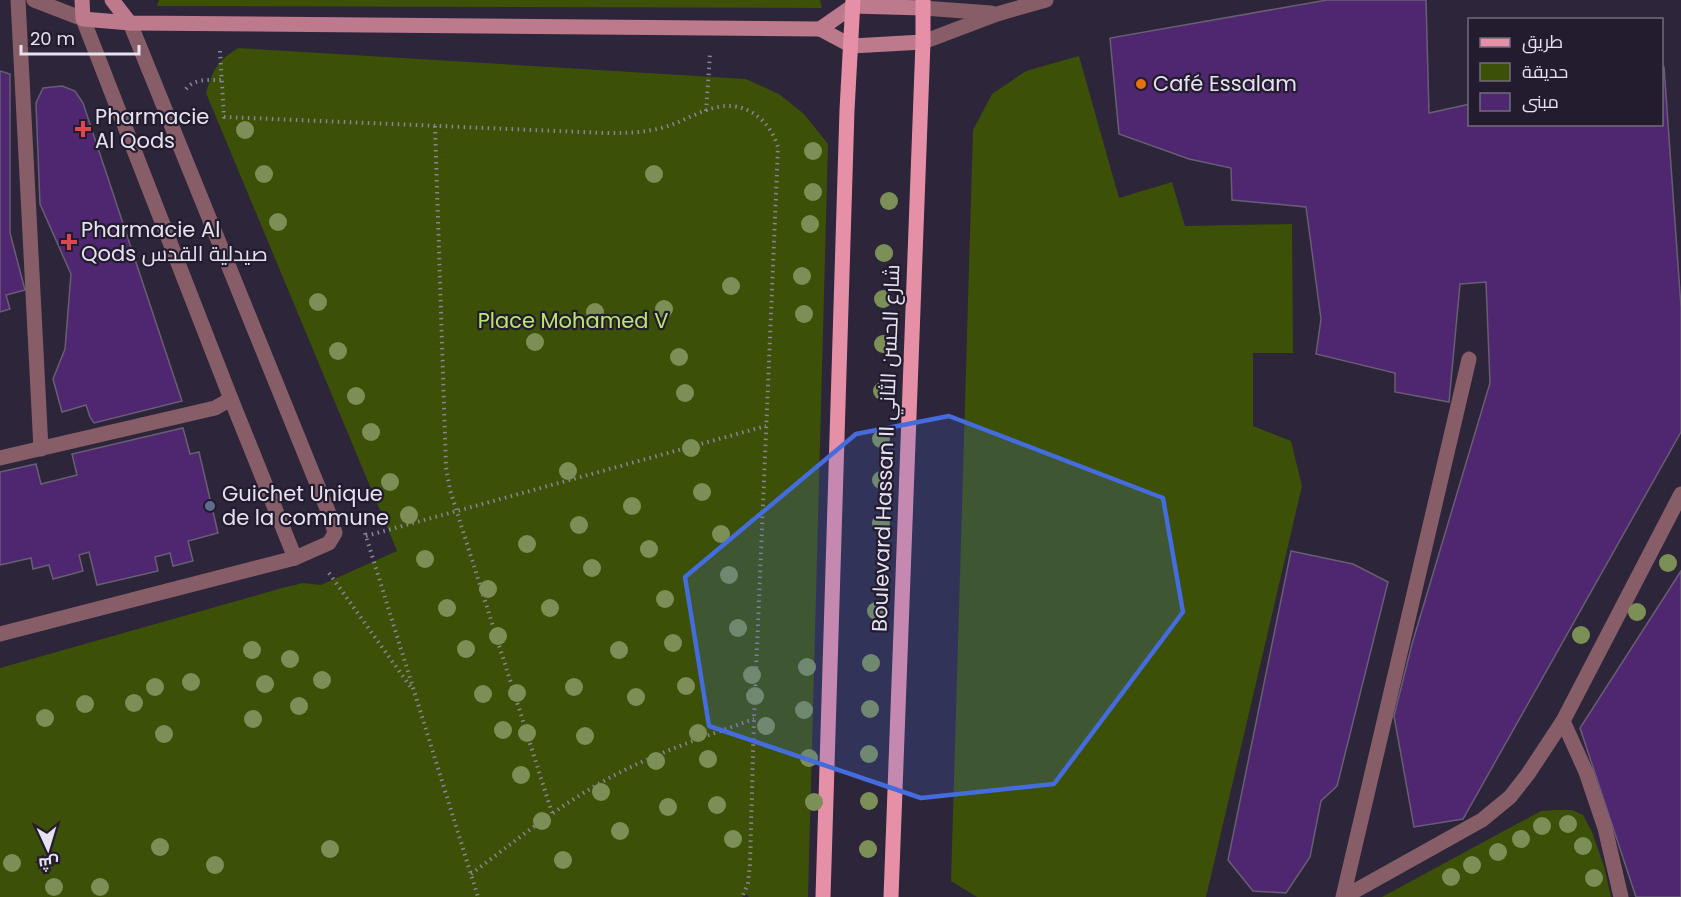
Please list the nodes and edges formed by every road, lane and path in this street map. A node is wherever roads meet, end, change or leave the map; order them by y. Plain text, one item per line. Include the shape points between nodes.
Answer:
1 (18, 0) edge
2 (34, 0) edge
3 (82, 0) edge
4 (112, 0) edge
5 (1046, 0) edge
6 (853, 3) edge
7 (923, 4) edge
8 (997, 14) junction
9 (83, 19) junction
10 (130, 23) junction
11 (218, 24) junction
12 (820, 29) junction
13 (922, 42) junction
14 (852, 46) junction
15 (435, 126) junction
16 (1469, 359) dead end
17 (231, 399) junction
18 (766, 426) junction
19 (42, 449) junction
20 (0, 459) edge
21 (1681, 494) edge
22 (457, 512) junction
23 (366, 536) dead end
24 (295, 558) junction
25 (0, 634) edge
26 (754, 720) junction
27 (1563, 721) junction
28 (552, 813) junction
29 (471, 874) dead end
30 (742, 897) edge
31 (824, 897) edge
32 (891, 897) edge
33 (1343, 897) edge
34 (1622, 897) edge

1 - 19 street
2 - 9 street
3 - 9 main road
4 - 10 main road
5 - 8 street
6 - 7 main road
6 - 12 main road
6 - 14 main road
7 - 8 street
7 - 13 main road, Boulevard Hassan II شارع الحسن الثاني
8 - 13 street
9 - 10 main road
9 - 17 street
10 - 11 main road
10 - 24 street via 334,525 335,533 329,543
11 - 12 main road
11 - 15 path via 224,117
12 - 14 main road
13 - 14 main road
13 - 32 main road, Boulevard Hassan II شارع الحسن الثاني
14 - 31 main road
15 - 18 path via 623,133 682,122 719,106 740,108 758,116 774,135 778,147
15 - 22 path via 444,443
16 - 33 street
17 - 19 street via 215,408
17 - 24 street
18 - 22 path
18 - 26 path
19 - 20 street
21 - 27 street
22 - 23 path
22 - 28 path
24 - 25 street
26 - 28 path via 631,766
26 - 30 path via 750,864
27 - 33 street via 1510,797 1482,820
27 - 34 street via 1605,828
28 - 29 path

